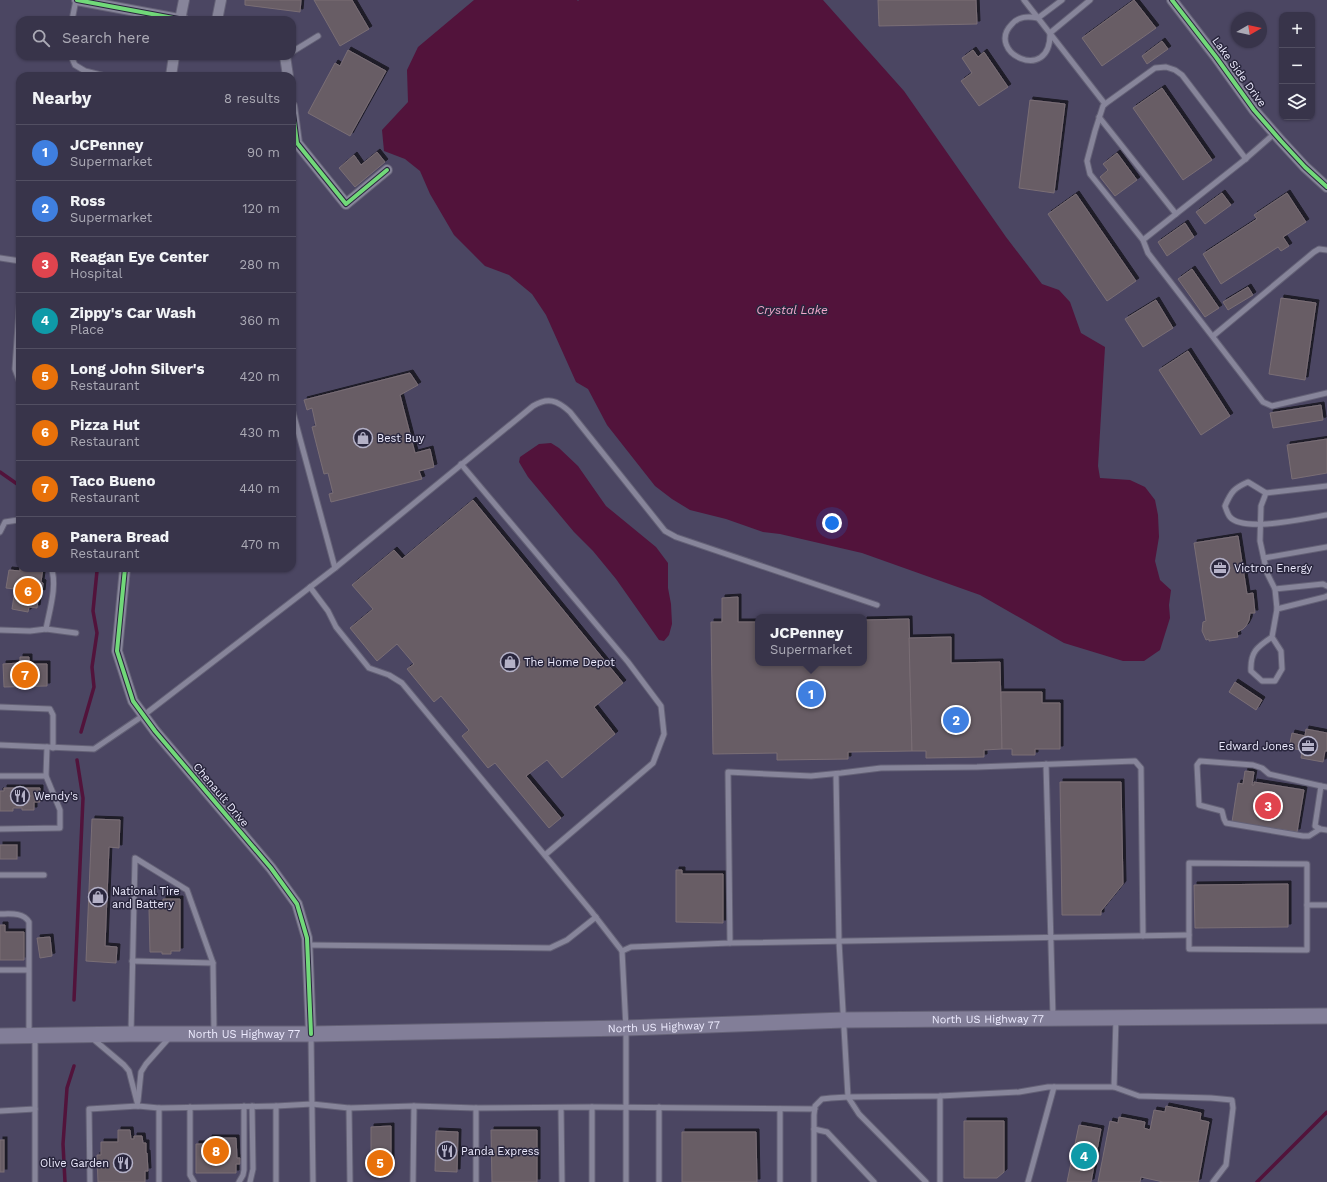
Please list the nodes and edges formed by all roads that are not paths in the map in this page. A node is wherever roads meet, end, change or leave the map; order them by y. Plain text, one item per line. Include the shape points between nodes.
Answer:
1 (77, 0) edge
2 (184, 0) edge
3 (221, 0) edge
4 (1024, 0) edge
5 (1062, 0) edge
6 (1090, 0) edge
7 (1172, 0) edge
8 (73, 16) edge
9 (161, 16) edge
10 (182, 16) edge
11 (219, 16) edge
12 (1038, 18) junction
13 (1050, 33) junction
14 (318, 36) dead end
15 (296, 50) edge
16 (73, 60) edge
17 (173, 60) edge
18 (286, 60) edge
19 (92, 72) edge
20 (172, 72) edge
21 (287, 72) edge
22 (1105, 104) junction
23 (1099, 117) junction
24 (1274, 134) junction
25 (296, 136) edge
26 (1246, 159) junction
27 (387, 170) dead end
28 (1327, 187) edge
29 (1176, 214) junction
30 (1143, 240) junction
31 (1327, 250) edge
32 (0, 258) edge
33 (16, 260) edge
34 (1213, 336) junction
35 (16, 342) edge
36 (16, 374) edge
37 (1327, 393) edge
38 (296, 424) edge
39 (461, 464) junction
40 (1327, 486) edge
41 (1266, 493) junction
42 (1327, 514) edge
43 (16, 520) edge
44 (1260, 525) junction
45 (0, 532) edge
46 (1327, 547) edge
47 (1264, 558) junction
48 (335, 568) junction
49 (53, 572) edge
50 (125, 572) edge
51 (1327, 586) edge
52 (310, 587) junction
53 (1274, 588) junction
54 (1327, 596) edge
55 (877, 605) dead end
56 (1277, 609) junction
57 (46, 629) junction
58 (0, 630) edge
59 (76, 633) dead end
60 (1272, 637) junction
61 (0, 707) edge
62 (144, 715) junction
63 (0, 745) edge
64 (47, 747) junction
65 (53, 748) junction
66 (1046, 764) junction
67 (836, 774) junction
68 (0, 776) edge
69 (46, 776) junction
70 (1321, 786) junction
71 (1327, 787) edge
72 (0, 829) edge
73 (1320, 829) junction
74 (1327, 830) edge
75 (545, 855) junction
76 (44, 875) dead end
77 (0, 876) edge
78 (1307, 905) junction
79 (1327, 905) edge
80 (0, 914) edge
81 (596, 917) junction
82 (1189, 935) junction
83 (1143, 936) junction
84 (1051, 937) junction
85 (839, 942) junction
86 (730, 943) junction
87 (308, 945) junction
88 (622, 951) junction
89 (132, 962) junction
90 (213, 963) junction
91 (0, 970) edge
92 (28, 970) junction
93 (1327, 1016) edge
94 (1116, 1017) junction
95 (1053, 1018) junction
96 (844, 1020) junction
97 (626, 1028) junction
98 (131, 1034) junction
99 (172, 1034) junction
100 (311, 1034) junction
101 (88, 1035) junction
102 (214, 1035) junction
103 (0, 1036) edge
104 (32, 1037) junction
105 (1054, 1087) junction
106 (1114, 1087) junction
107 (940, 1096) junction
108 (848, 1097) junction
109 (312, 1104) junction
110 (138, 1106) junction
111 (244, 1106) junction
112 (252, 1106) junction
113 (276, 1106) junction
114 (414, 1106) junction
115 (190, 1107) junction
116 (627, 1107) junction
117 (659, 1107) junction
118 (159, 1108) junction
119 (349, 1108) junction
120 (476, 1108) junction
121 (561, 1108) junction
122 (592, 1108) junction
123 (35, 1109) junction
124 (780, 1109) junction
125 (815, 1109) junction
126 (0, 1111) edge
127 (814, 1129) junction
128 (190, 1175) junction
129 (35, 1182) edge
130 (90, 1182) edge
131 (159, 1182) edge
132 (190, 1182) edge
133 (194, 1182) edge
134 (239, 1182) edge
135 (250, 1182) edge
136 (276, 1182) edge
137 (313, 1182) edge
138 (350, 1182) edge
139 (413, 1182) edge
140 (476, 1182) edge
141 (562, 1182) edge
142 (592, 1182) edge
143 (626, 1182) edge
144 (659, 1182) edge
145 (780, 1182) edge
146 (814, 1182) edge
147 (874, 1182) edge
148 (926, 1182) edge
149 (940, 1182) edge
150 (1028, 1182) edge
151 (1213, 1182) edge

1 - 8 lane
1 - 9 street
2 - 10 street
3 - 11 street
4 - 12 lane
5 - 12 lane
6 - 13 lane
7 - 24 street, Lake Side Drive
12 - 13 lane
12 - 13 lane via 1022,17 1010,26 1006,32 1006,40 1012,54 1025,60 1039,58 1048,47
13 - 22 lane
14 - 15 lane
16 - 19 lane via 75,65
17 - 20 street
18 - 21 street
22 - 23 lane
22 - 26 lane via 1155,68 1166,67 1175,70 1182,75
23 - 29 lane
23 - 30 lane via 1087,161 1090,174
24 - 26 lane
24 - 28 street, Lake Side Drive
25 - 27 street via 297,143 346,204
26 - 29 lane
29 - 30 lane
30 - 34 lane via 1148,253
31 - 34 lane via 1319,249 1314,252
32 - 33 lane
34 - 37 lane via 1263,402 1272,406
35 - 36 lane
38 - 48 lane
39 - 48 lane
39 - 55 lane via 532,406 541,401 552,400 570,412 665,531 676,537
39 - 75 lane via 628,662 661,706 664,734 653,763
40 - 41 lane
41 - 44 lane via 1261,506
41 - 44 lane via 1248,482 1230,494 1225,506 1230,517 1241,524
42 - 44 lane
43 - 45 lane via 5,522
44 - 47 lane via 1260,542
46 - 47 lane
47 - 53 lane
48 - 52 lane
49 - 57 lane
50 - 62 street, Chenault Drive via 117,651 133,701
51 - 53 lane via 1323,584
52 - 62 lane
52 - 75 lane via 328,611 336,627 369,668 402,683
53 - 56 lane
54 - 56 lane
56 - 60 lane
57 - 58 lane
57 - 59 lane
60 - 60 lane via 1281,651 1282,669 1276,680 1262,681 1251,671 1250,660 1259,646
61 - 65 lane via 50,709 53,715
62 - 65 lane via 94,749
62 - 87 street, Chenault Drive via 297,904
63 - 64 lane
64 - 65 lane
64 - 69 lane
66 - 67 lane via 881,768
66 - 83 lane via 1135,761 1141,768
66 - 84 lane
67 - 85 lane
67 - 86 lane via 800,776 728,772
68 - 69 lane
69 - 72 lane via 60,810 60,828
70 - 71 lane
70 - 73 lane via 1315,826
70 - 73 lane via 1269,774 1253,765 1200,761 1197,765 1199,805 1222,811 1226,823 1303,836
73 - 74 lane
75 - 81 lane
76 - 77 lane
78 - 79 lane
78 - 82 lane via 1307,950 1189,948
78 - 82 lane via 1307,864 1190,863
80 - 92 lane via 16,914 29,922
81 - 87 lane via 567,940 550,948
81 - 88 lane
82 - 83 lane
83 - 84 lane
84 - 85 lane
84 - 95 lane
85 - 86 lane
85 - 96 lane
86 - 88 lane via 631,947
87 - 100 street, Chenault Drive
88 - 97 lane
89 - 90 lane
89 - 90 lane via 135,858 187,890
89 - 98 lane
90 - 102 lane
91 - 92 lane
92 - 104 lane
93 - 94 main road, North US Highway 77
94 - 95 main road, North US Highway 77
94 - 106 lane
95 - 96 main road, North US Highway 77
96 - 97 main road, North US Highway 77
96 - 108 lane
97 - 100 main road, North US Highway 77
97 - 116 lane
98 - 99 main road, North US Highway 77
98 - 101 main road, North US Highway 77
99 - 102 main road, North US Highway 77
99 - 110 lane via 141,1072
100 - 102 main road, North US Highway 77
100 - 109 lane
101 - 104 main road, North US Highway 77
101 - 110 lane via 129,1071
103 - 104 main road, North US Highway 77
104 - 123 lane
105 - 106 lane
105 - 107 lane via 1019,1092
105 - 150 lane
106 - 151 lane via 1139,1096 1232,1100 1226,1165
107 - 108 lane
107 - 149 lane
108 - 125 lane via 822,1099
108 - 148 lane via 859,1114
109 - 113 lane
109 - 119 lane
109 - 137 lane
110 - 118 lane
110 - 130 lane via 89,1109
111 - 112 lane
111 - 115 lane
111 - 134 lane via 244,1170
112 - 113 lane
112 - 135 lane via 253,1169
113 - 136 lane
114 - 119 lane
114 - 120 lane
114 - 139 lane
115 - 118 lane
115 - 128 lane
116 - 117 lane
116 - 122 lane
116 - 143 lane
117 - 124 lane
117 - 144 lane
118 - 131 lane
119 - 138 lane
120 - 121 lane
120 - 140 lane
121 - 122 lane
121 - 141 lane
122 - 142 lane
123 - 126 lane
123 - 129 lane
124 - 125 lane
124 - 145 lane
125 - 127 lane
127 - 146 lane
127 - 147 lane via 827,1132
128 - 132 lane
128 - 133 lane

